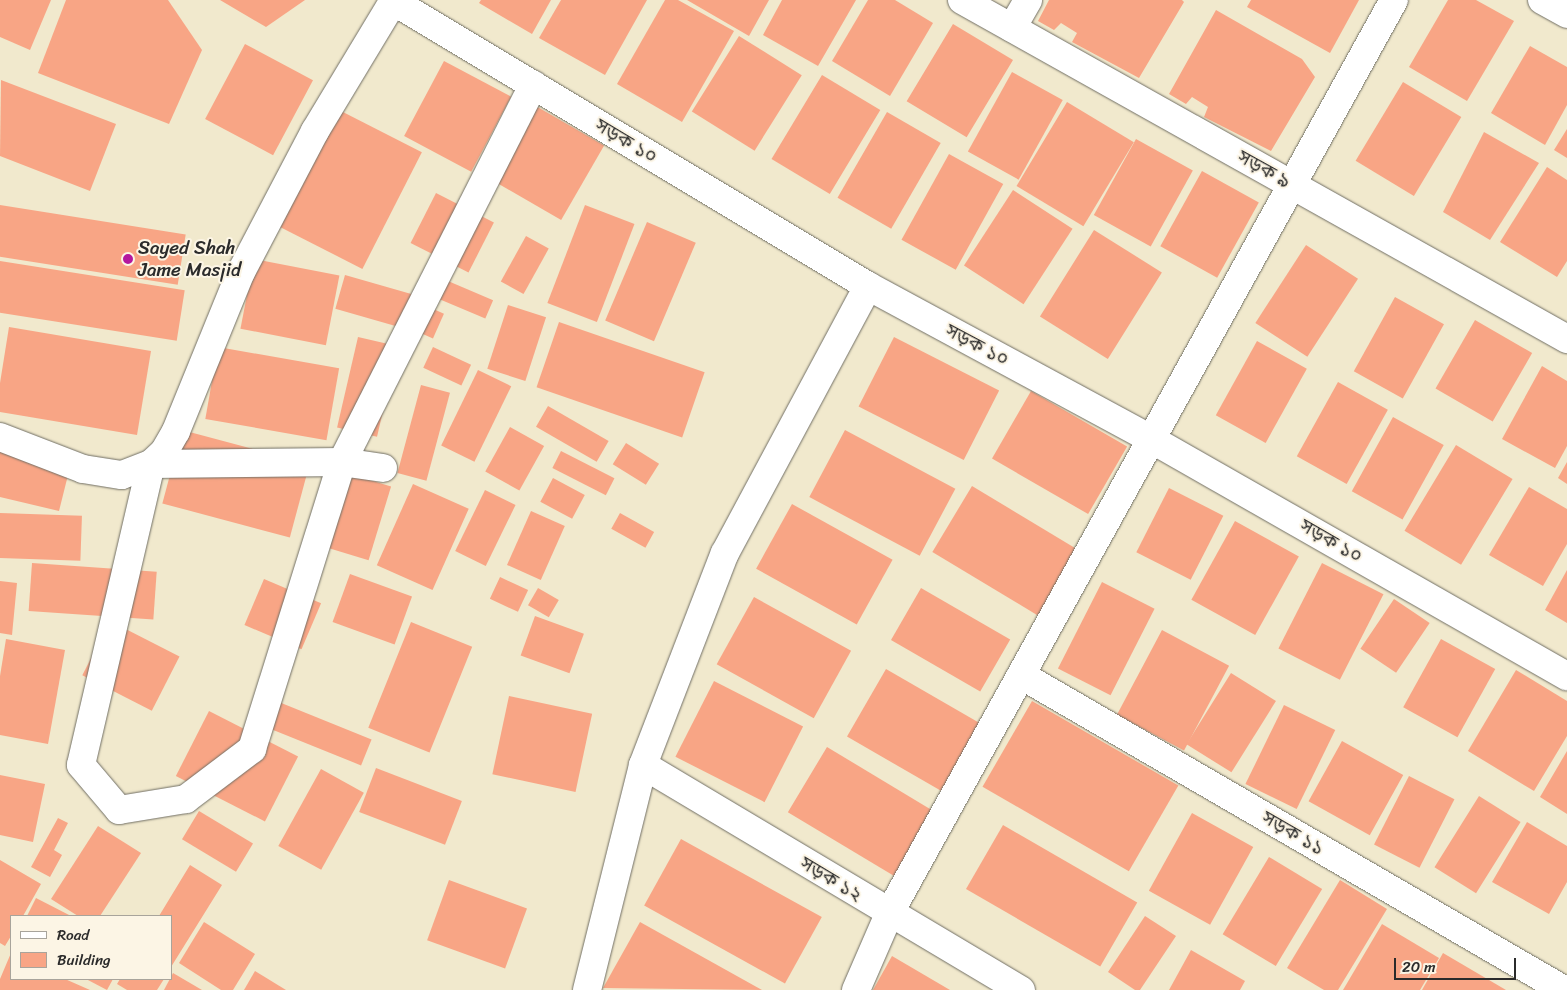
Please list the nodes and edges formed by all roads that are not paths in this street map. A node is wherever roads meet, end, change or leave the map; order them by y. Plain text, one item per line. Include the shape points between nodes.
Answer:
1 (962, 0) edge
2 (1028, 0) edge
3 (1394, 0) edge
4 (1542, 0) edge
5 (393, 1) edge
6 (1567, 14) edge
7 (1012, 28) junction
8 (533, 85) junction
9 (1292, 184) junction
10 (868, 286) junction
11 (1567, 338) edge
12 (0, 437) edge
13 (1151, 439) junction
14 (342, 462) junction
15 (151, 464) junction
16 (383, 468) dead end
17 (1021, 675) junction
18 (1567, 676) edge
19 (643, 765) junction
20 (889, 914) junction
21 (587, 990) edge
22 (856, 990) edge
23 (1021, 990) edge
24 (1564, 990) edge

1 - 7 street, সড়ক ৯
2 - 7 street
3 - 9 street
4 - 6 street
5 - 8 street, সড়ক ১০
5 - 15 street via 320,122 241,272 176,431 164,452
7 - 9 street, সড়ক ৯
8 - 10 street, সড়ক ১০
8 - 14 street
9 - 11 street, সড়ক ৯
9 - 13 street
10 - 13 street, সড়ক ১০
10 - 19 street via 725,553
12 - 15 street via 83,469 122,475
13 - 17 street
13 - 18 street, সড়ক ১০
14 - 15 street
14 - 15 street via 252,749 186,800 119,810 81,765
14 - 16 street
17 - 20 street
17 - 24 street, সড়ক ১১
19 - 20 street, সড়ক ১২
19 - 21 street
20 - 22 street
20 - 23 street, সড়ক ১২

